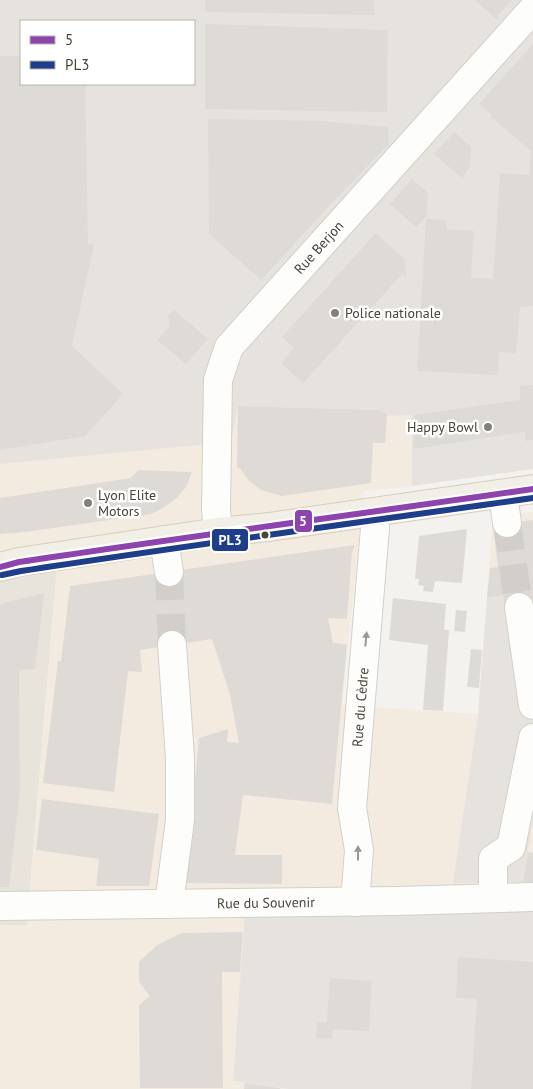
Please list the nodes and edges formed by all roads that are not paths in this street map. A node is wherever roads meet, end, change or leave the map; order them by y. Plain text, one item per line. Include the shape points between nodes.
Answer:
1 (533, 9) edge
2 (533, 489) edge
3 (503, 494) junction
4 (373, 513) junction
5 (507, 523) tunnel mouth
6 (218, 532) junction
7 (164, 540) junction
8 (0, 567) edge
9 (169, 572) tunnel mouth
10 (519, 607) tunnel mouth
11 (172, 645) tunnel mouth
12 (533, 705) edge
13 (533, 738) edge
14 (493, 897) junction
15 (533, 897) edge
16 (355, 902) junction
17 (169, 904) junction
18 (0, 906) edge

1 - 6 street, Rue Berjon via 229,347 218,380
2 - 3 main road
3 - 4 main road
3 - 5 street
4 - 6 main road
16 -> 4 street, Rue du Cèdre via 359,850 352,808 375,528
6 - 7 main road
7 - 8 main road
7 - 9 street
10 - 12 street
11 - 17 street via 180,757 180,820
13 - 14 street via 511,846 493,859
14 - 15 street, Rue du Souvenir
14 - 16 street, Rue du Souvenir
16 - 17 street, Rue du Souvenir
17 - 18 street, Rue du Souvenir

